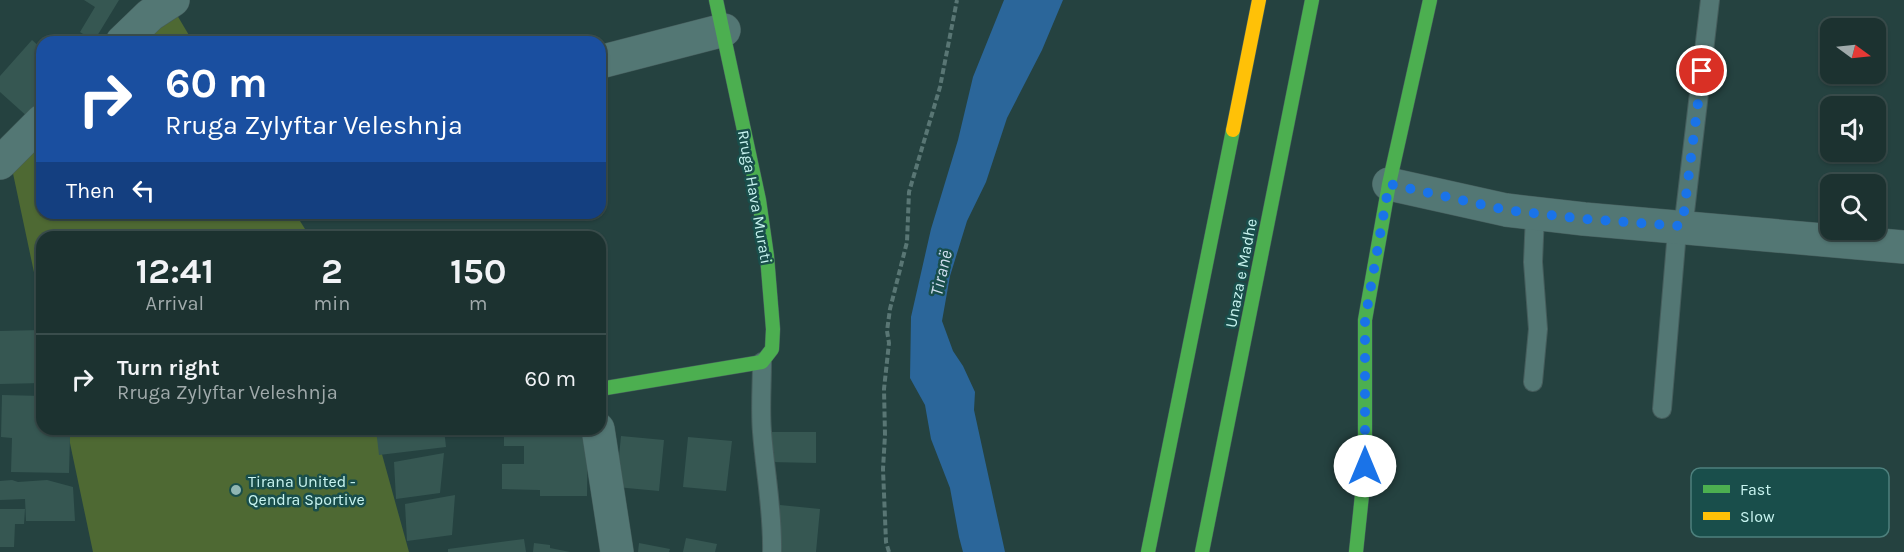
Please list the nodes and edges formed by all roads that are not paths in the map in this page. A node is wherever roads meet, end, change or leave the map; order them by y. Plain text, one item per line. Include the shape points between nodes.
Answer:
1 (173, 0) edge
2 (1259, 0) edge
3 (1312, 0) edge
4 (1430, 0) edge
5 (1710, 0) edge
6 (720, 15) edge
7 (128, 36) edge
8 (606, 60) edge
9 (36, 127) edge
10 (0, 163) edge
11 (1389, 184) junction
12 (1535, 214) junction
13 (1680, 226) junction
14 (1904, 247) edge
15 (762, 362) junction
16 (1533, 382) dead end
17 (606, 388) edge
18 (1662, 409) dead end
19 (599, 435) edge
20 (617, 552) edge
21 (772, 552) edge
22 (1148, 552) edge
23 (1202, 552) edge
24 (1356, 552) edge

1 - 7 street
2 - 22 main road
3 - 23 main road, Unaza e Madhe
4 - 11 main road
5 - 13 lane
6 - 8 street, Rruga Hava Murati
6 - 15 main road, Rruga Hava Murati via 759,200 766,256 773,328 772,349
9 - 10 street
11 - 12 street
11 - 24 main road via 1365,320 1365,466
12 - 13 street
12 - 16 lane via 1533,262 1538,329
13 - 14 street
13 - 18 lane
15 - 17 main road
15 - 21 lane, Rruga Hava Murati via 761,430
19 - 20 street

